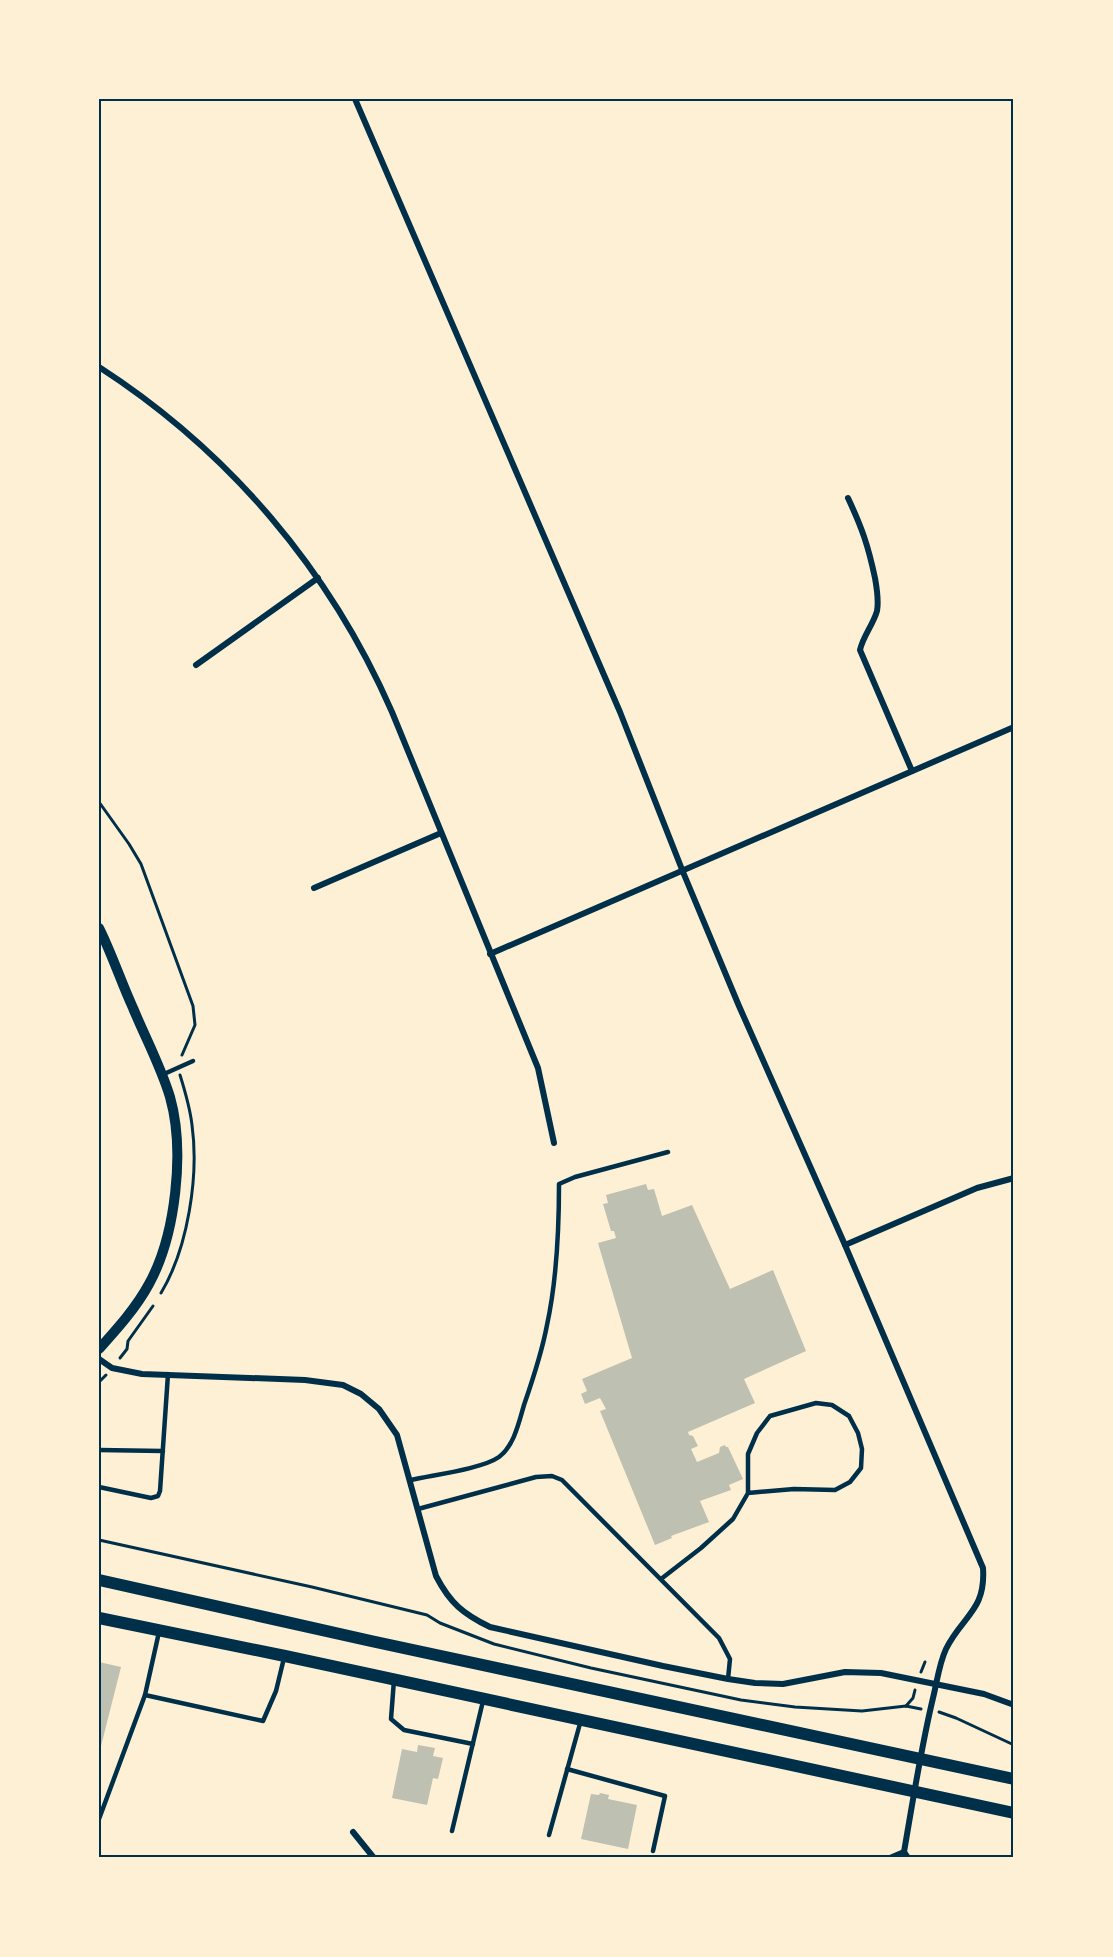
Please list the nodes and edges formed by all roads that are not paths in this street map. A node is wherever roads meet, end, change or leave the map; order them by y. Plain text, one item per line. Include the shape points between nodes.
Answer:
1 (355, 99) edge
2 (99, 367) edge
3 (848, 498) dead end
4 (318, 578) junction
5 (196, 665) dead end
6 (1014, 727) edge
7 (912, 771) junction
8 (441, 833) junction
9 (682, 872) junction
10 (314, 888) dead end
11 (99, 928) edge
12 (490, 954) junction
13 (193, 1061) dead end
14 (161, 1075) junction
15 (554, 1143) dead end
16 (668, 1152) dead end
17 (1014, 1178) edge
18 (845, 1245) junction
19 (99, 1349) edge
20 (99, 1359) edge
21 (168, 1374) junction
22 (99, 1450) edge
23 (163, 1451) junction
24 (411, 1480) junction
25 (99, 1487) edge
26 (748, 1493) junction
27 (418, 1509) junction
28 (661, 1579) junction
29 (99, 1580) edge
30 (99, 1618) edge
31 (159, 1630) junction
32 (285, 1656) junction
33 (394, 1679) junction
34 (728, 1679) junction
35 (936, 1685) junction
36 (145, 1695) junction
37 (484, 1699) junction
38 (1014, 1705) edge
39 (581, 1720) junction
40 (473, 1744) junction
41 (921, 1760) junction
42 (567, 1769) junction
43 (1014, 1779) edge
44 (915, 1792) junction
45 (1014, 1813) edge
46 (99, 1819) edge
47 (452, 1831) dead end
48 (353, 1832) dead end
49 (549, 1835) dead end
50 (653, 1851) dead end
51 (903, 1852) junction
52 (374, 1858) edge
53 (890, 1858) edge
54 (908, 1858) edge

1 - 9 street via 620,712
2 - 4 street via 153,404 232,473
3 - 7 street via 868,545 878,596 877,609 860,650
4 - 5 street
4 - 8 street via 377,677
6 - 7 street
7 - 9 street
8 - 10 street
8 - 12 street
9 - 12 street
9 - 18 street
11 - 14 street
12 - 15 street via 538,1068
13 - 14 lane
14 - 19 street via 176,1126 176,1193 168,1239 149,1284
16 - 24 lane via 575,1176 559,1184 559,1234 547,1328 508,1449 481,1464
17 - 18 street via 977,1188
18 - 35 street via 983,1568 980,1599 947,1647
20 - 21 street via 124,1372
21 - 23 lane
21 - 24 street via 305,1380 353,1389 391,1424
22 - 23 lane
23 - 25 lane via 158,1496 151,1498
24 - 27 street
26 - 26 lane via 748,1454 770,1416 816,1403 832,1406 849,1416 862,1449 861,1468 850,1482 835,1490
26 - 28 lane via 733,1519
27 - 28 lane via 552,1476 562,1479
27 - 34 street via 444,1592 456,1607 473,1618 498,1629
28 - 34 lane via 719,1638 730,1659
29 - 41 main road
30 - 31 main road
31 - 32 main road
31 - 36 lane
32 - 33 main road
32 - 36 lane via 263,1721
33 - 37 main road
33 - 40 lane via 391,1719 404,1730
34 - 35 street via 783,1684 865,1672
35 - 38 street via 984,1694
35 - 41 street
36 - 46 lane
37 - 39 main road
37 - 40 lane
39 - 42 lane
39 - 44 main road
40 - 47 lane
41 - 43 main road
41 - 44 street
42 - 49 lane
42 - 50 lane via 665,1796
44 - 45 main road
44 - 51 street
48 - 52 street
51 - 53 street
51 - 54 street

